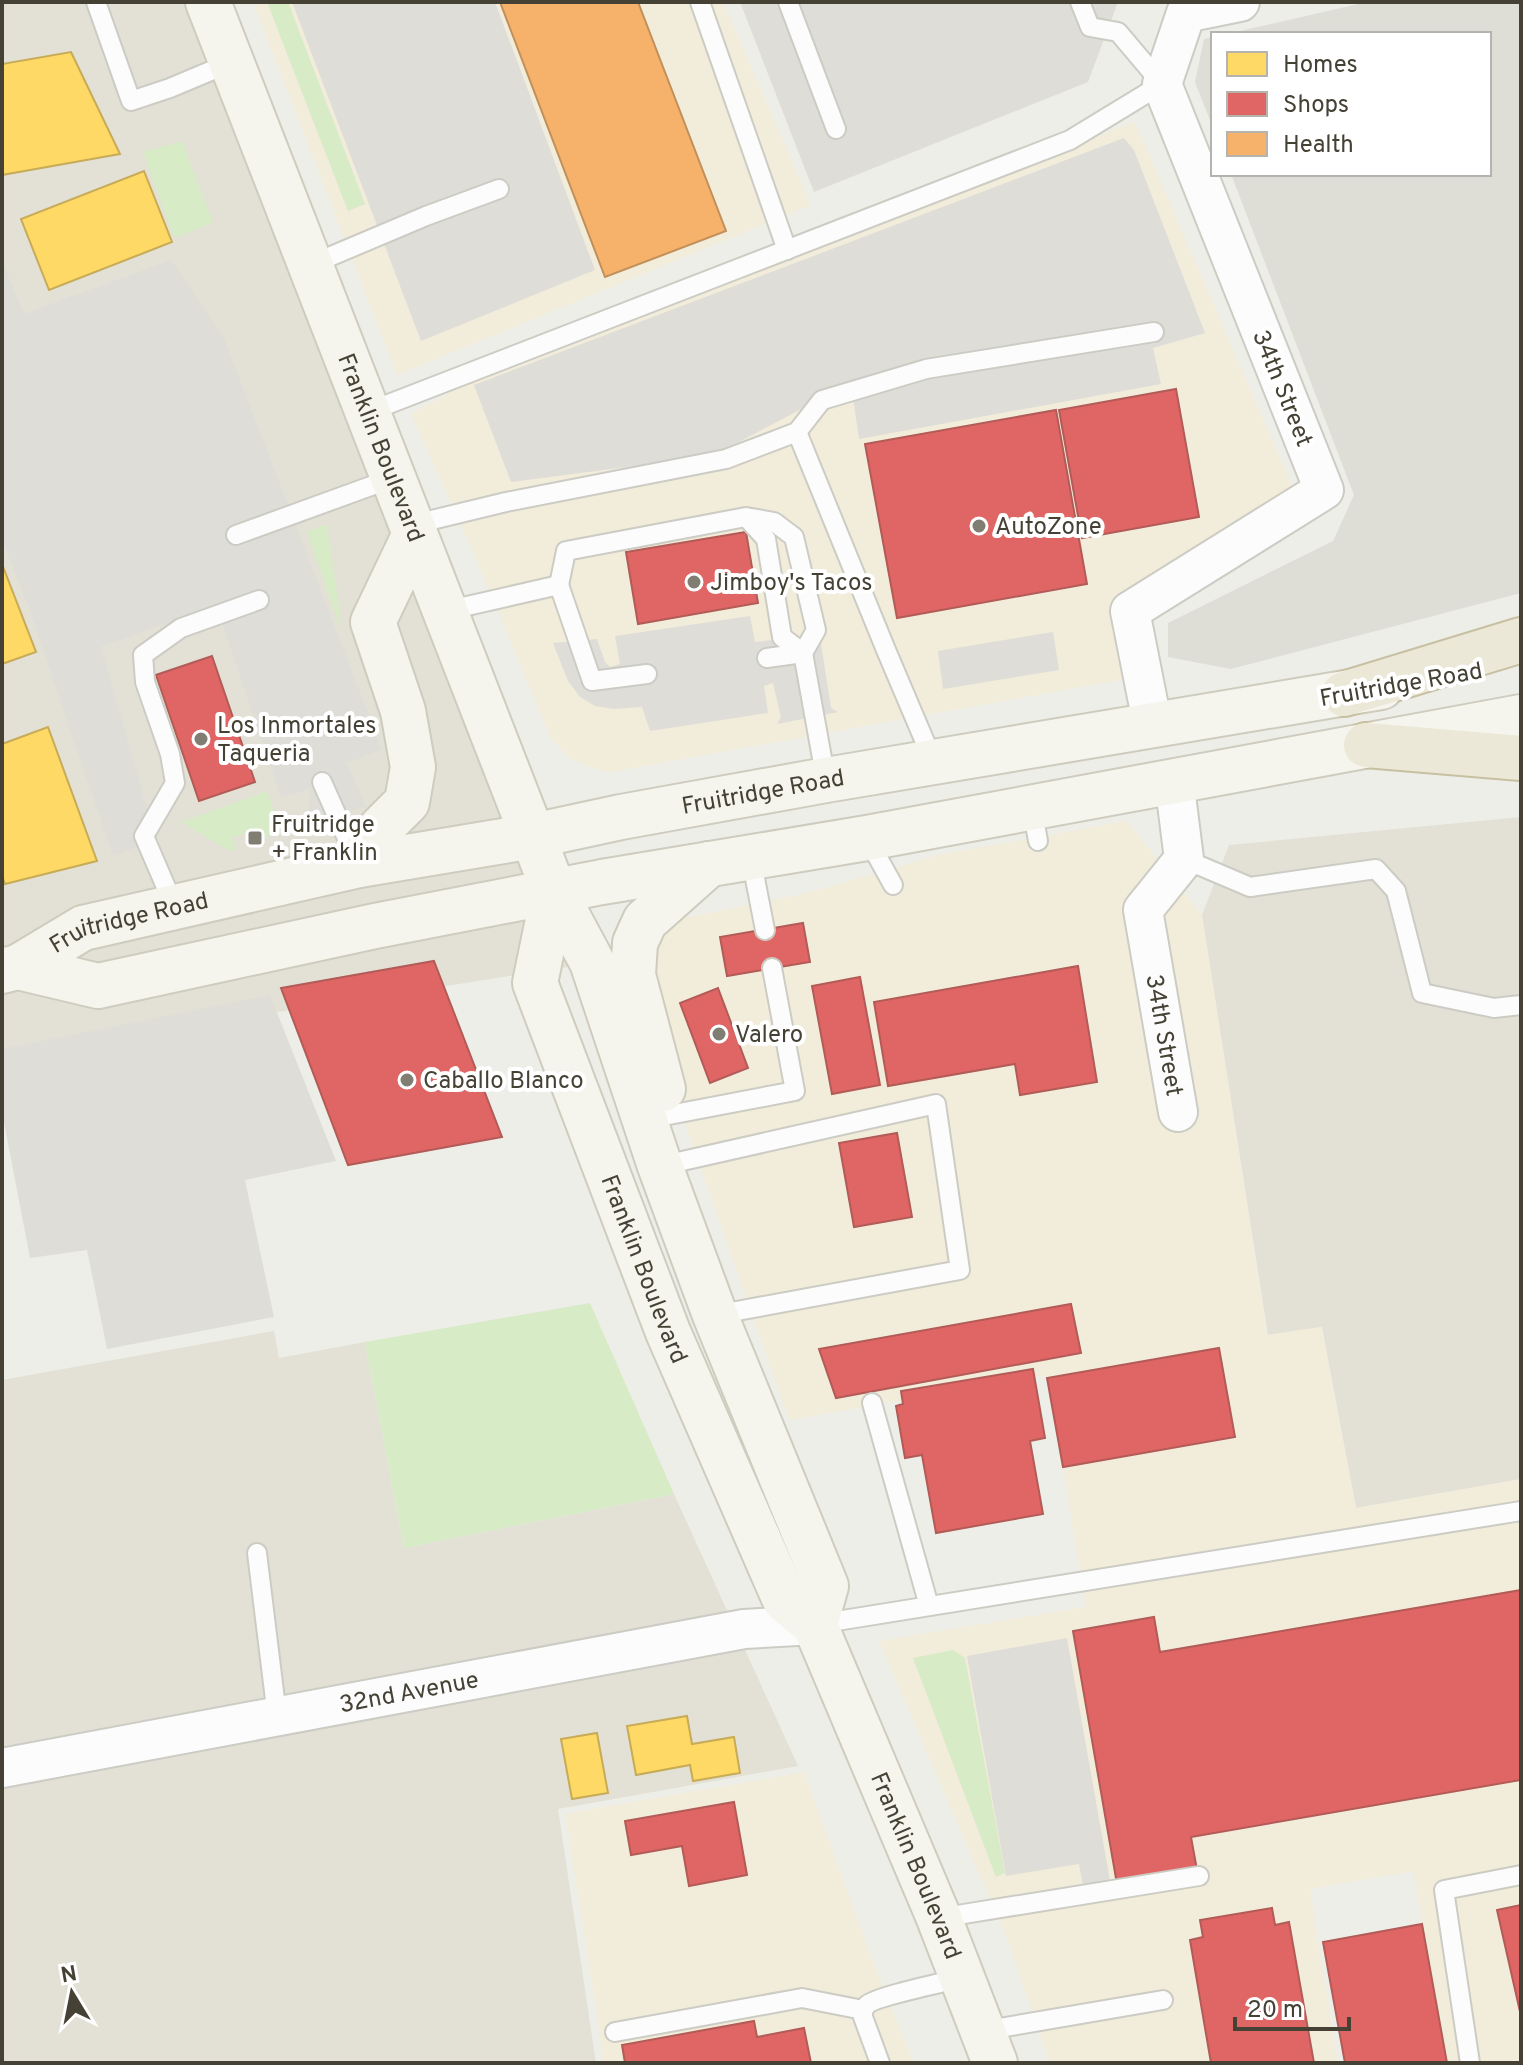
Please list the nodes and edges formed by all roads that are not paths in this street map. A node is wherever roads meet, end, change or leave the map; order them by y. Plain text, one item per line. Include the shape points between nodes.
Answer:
1 (96, 2) edge
2 (208, 2) edge
3 (700, 2) edge
4 (788, 2) edge
5 (1080, 2) edge
6 (1221, 4) edge
7 (232, 62) junction
8 (1162, 84) junction
9 (836, 129) dead end
10 (499, 189) dead end
11 (787, 250) junction
12 (310, 265) junction
13 (1154, 332) dead end
14 (368, 412) junction
15 (797, 432) junction
16 (393, 478) junction
17 (746, 517) junction
18 (413, 530) junction
19 (236, 535) dead end
20 (559, 585) junction
21 (259, 600) dead end
22 (445, 611) junction
23 (1521, 640) edge
24 (803, 653) junction
25 (767, 658) dead end
26 (1521, 663) edge
27 (647, 674) dead end
28 (1344, 694) junction
29 (1521, 717) edge
30 (1153, 727) junction
31 (1366, 745) junction
32 (1521, 758) edge
33 (934, 763) junction
34 (826, 780) junction
35 (1174, 780) junction
36 (322, 782) dead end
37 (533, 836) junction
38 (867, 838) junction
39 (1184, 859) junction
40 (730, 860) junction
41 (359, 865) junction
42 (893, 885) dead end
43 (554, 891) junction
44 (175, 908) junction
45 (765, 930) dead end
46 (772, 968) dead end
47 (10, 969) edge
48 (1521, 1005) edge
49 (1178, 1112) dead end
50 (669, 1115) junction
51 (660, 1166) junction
52 (715, 1315) junction
53 (872, 1403) dead end
54 (1521, 1511) edge
55 (257, 1553) dead end
56 (929, 1606) junction
57 (815, 1625) junction
58 (277, 1716) junction
59 (2, 1768) edge
60 (1521, 1875) edge
61 (1199, 1876) dead end
62 (939, 1918) junction
63 (961, 1978) junction
64 (1163, 2000) dead end
65 (863, 2010) junction
66 (615, 2032) dead end
67 (988, 2047) edge
68 (880, 2063) edge
69 (1470, 2063) edge

1 - 7 lane via 131,101
2 - 7 main road, Franklin Boulevard
3 - 11 lane
4 - 9 lane
5 - 8 lane via 1090,27 1118,32
6 - 8 street via 1186,13
7 - 12 main road, Franklin Boulevard
8 - 11 lane via 1070,140
8 - 30 street, 34th Street via 1324,490 1130,611
10 - 12 lane
11 - 14 lane
12 - 14 main road, Franklin Boulevard
13 - 15 lane via 926,369 822,400
14 - 16 main road, Franklin Boulevard
15 - 18 lane via 726,459 506,502
15 - 33 lane
16 - 18 main road, Franklin Boulevard
16 - 19 lane
17 - 20 lane via 566,551
17 - 24 lane via 766,539 782,637
17 - 24 lane via 774,522 794,537 816,630
18 - 22 main road, Franklin Boulevard
18 - 41 main road via 373,622 403,711 413,767 407,802 380,829
20 - 22 lane
20 - 27 lane via 592,681
21 - 44 lane via 181,628 143,655 145,682 175,783 144,836
22 - 37 main road, Franklin Boulevard
23 - 28 highway
24 - 25 lane
24 - 34 lane
26 - 28 main road, Fruitridge Road
28 - 30 main road, Fruitridge Road
29 - 31 main road, Fruitridge Road
30 - 33 main road, Fruitridge Road
31 - 32 highway
31 - 35 main road, Fruitridge Road
33 - 34 main road, Fruitridge Road
34 - 37 main road, Fruitridge Road
35 - 38 main road, Fruitridge Road via 1035,824
35 - 39 street
36 - 41 lane
37 - 41 main road, Fruitridge Road
37 - 43 main road, Franklin Boulevard
38 - 40 main road, Fruitridge Road
38 - 42 lane
39 - 48 lane via 1250,887 1376,869 1396,891 1422,993 1494,1008
39 - 49 street, 34th Street via 1143,910
40 - 43 main road, Fruitridge Road
40 - 45 lane
40 - 50 main road via 645,921 635,943 633,975
41 - 44 main road, Fruitridge Road
43 - 47 main road, Fruitridge Road via 98,986
43 - 51 main road, Franklin Boulevard via 592,962
43 - 57 main road, Franklin Boulevard via 535,983 668,1332 785,1600
44 - 47 main road, Fruitridge Road via 83,928
46 - 50 lane via 795,1091
50 - 51 main road
51 - 52 main road, Franklin Boulevard
51 - 52 lane via 936,1104 960,1270
52 - 57 main road, Franklin Boulevard via 826,1586
53 - 56 lane
54 - 56 lane
55 - 58 lane
56 - 57 lane
57 - 58 street, 32nd Avenue via 744,1629
57 - 62 main road, Franklin Boulevard
58 - 59 street, 32nd Avenue
60 - 69 lane via 1444,1890
61 - 62 lane
62 - 63 main road, Franklin Boulevard
63 - 65 lane via 872,2001
63 - 67 main road, Franklin Boulevard
64 - 67 lane
65 - 66 lane via 802,1998
65 - 68 lane

